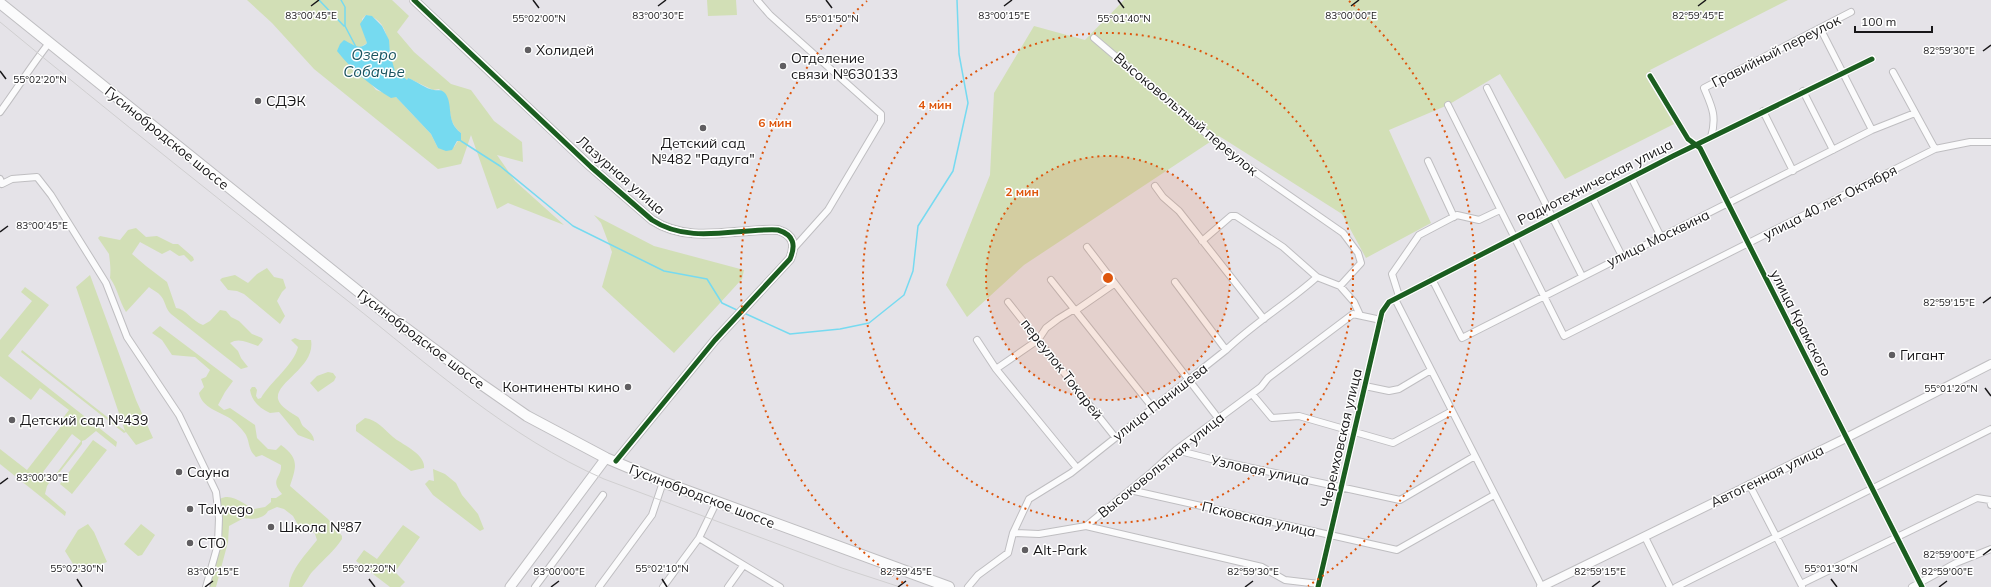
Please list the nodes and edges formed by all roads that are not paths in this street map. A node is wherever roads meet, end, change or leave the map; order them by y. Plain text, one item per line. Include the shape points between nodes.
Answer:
1 (414, 0) edge
2 (757, 0) edge
3 (0, 3) edge
4 (1851, 12) dead end
5 (1820, 28) junction
6 (1094, 38) dead end
7 (49, 43) junction
8 (1872, 58) dead end
9 (1843, 72) junction
10 (1893, 72) dead end
11 (1650, 76) dead end
12 (1487, 88) dead end
13 (1803, 91) junction
14 (1448, 105) dead end
15 (1764, 111) junction
16 (0, 112) edge
17 (1915, 113) junction
18 (1872, 130) junction
19 (1711, 137) junction
20 (1991, 142) edge
21 (1696, 145) junction
22 (1935, 149) junction
23 (1833, 150) junction
24 (1428, 161) dead end
25 (1793, 171) junction
26 (1631, 177) junction
27 (1, 184) edge
28 (1155, 186) dead end
29 (1592, 197) junction
30 (1728, 204) junction
31 (1500, 210) junction
32 (1454, 217) junction
33 (1553, 217) junction
34 (1514, 237) junction
35 (1661, 237) junction
36 (1202, 241) junction
37 (1748, 244) junction
38 (1087, 247) dead end
39 (794, 248) junction
40 (1622, 256) junction
41 (1582, 276) junction
42 (1317, 277) junction
43 (1432, 279) junction
44 (1051, 280) dead end
45 (1175, 282) dead end
46 (1114, 284) junction
47 (1340, 286) junction
48 (1543, 296) junction
49 (1397, 297) junction
50 (1008, 302) dead end
51 (1075, 311) junction
52 (1360, 316) junction
53 (1264, 319) junction
54 (1380, 320) junction
55 (978, 340) dead end
56 (1038, 340) junction
57 (1226, 350) junction
58 (1991, 364) edge
59 (996, 370) junction
60 (1431, 370) junction
61 (1189, 380) junction
62 (1365, 386) junction
63 (1252, 394) junction
64 (1152, 408) junction
65 (1452, 411) junction
66 (1218, 418) junction
67 (1991, 430) edge
68 (1354, 432) junction
69 (1115, 437) junction
70 (1846, 438) junction
71 (1176, 450) junction
72 (1475, 456) junction
73 (611, 460) junction
74 (1078, 468) junction
75 (663, 482) junction
76 (1749, 484) junction
77 (1341, 487) junction
78 (1871, 488) junction
79 (1130, 490) junction
80 (603, 495) dead end
81 (1494, 495) junction
82 (716, 503) junction
83 (1991, 505) edge
84 (1086, 526) junction
85 (1013, 533) junction
86 (1330, 535) junction
87 (1896, 536) junction
88 (1645, 537) junction
89 (1776, 537) junction
90 (699, 538) junction
91 (1991, 549) edge
92 (743, 566) junction
93 (1802, 585) edge
94 (1921, 585) edge
95 (1318, 586) edge
96 (206, 587) edge
97 (510, 587) edge
98 (535, 587) edge
99 (599, 587) edge
100 (663, 587) edge
101 (728, 587) edge
102 (780, 587) edge
103 (949, 587) edge
104 (968, 587) edge
105 (1542, 587) edge
106 (1670, 587) edge
107 (1676, 587) edge
108 (1912, 587) edge

1 - 39 street, Лазурная улица via 591,167 662,227 689,234 778,230 785,233
2 - 39 street via 770,15 881,114 881,121 828,210
3 - 7 main road, Гусинобродское шоссе
4 - 5 street, Гравийный переулок
5 - 9 street
5 - 19 street, Гравийный переулок via 1704,88 1714,113
6 - 47 street, Высоковольтный переулок via 1234,158 1343,233 1358,252 1361,263
7 - 16 street
7 - 73 main road, Гусинобродское шоссе via 384,312 481,384 527,416
8 - 9 street, Радиотехническая улица
9 - 13 street, Радиотехническая улица
9 - 18 street
10 - 17 street
11 - 21 street, улица Крамского via 1688,139
12 - 33 street
13 - 15 street, Радиотехническая улица
13 - 23 street
14 - 31 street
15 - 19 street, Радиотехническая улица
15 - 25 street
17 - 18 street, улица Москвина
17 - 22 street
18 - 23 street, улица Москвина
19 - 21 street, Радиотехническая улица
20 - 22 street, улица 40 лет Октября via 1970,142
21 - 26 street, Радиотехническая улица
21 - 30 street, улица Крамского via 1700,148
22 - 37 street, улица 40 лет Октября
23 - 25 street, улица Москвина
24 - 32 street
25 - 30 street, улица Москвина
26 - 29 street, Радиотехническая улица
26 - 35 street
27 - 96 street via 12,179 37,177 51,195 106,283 127,337 179,415 216,492 218,544
28 - 36 street
29 - 33 street, Радиотехническая улица
29 - 40 street
30 - 35 street, улица Москвина
30 - 37 street, улица Крамского
31 - 32 street via 1479,220 1457,215
31 - 34 street
32 - 49 street via 1419,235 1406,253 1392,274
33 - 34 street, Радиотехническая улица
33 - 41 street
34 - 43 street, Радиотехническая улица
34 - 48 street
35 - 40 street, улица Москвина
36 - 42 street via 1231,216 1236,216 1283,247
36 - 53 street
37 - 48 street, улица 40 лет Октября via 1564,336
37 - 70 street, улица Крамского
38 - 46 street
39 - 73 street via 790,258
40 - 41 street, улица Москвина
41 - 48 street, улица Москвина
42 - 47 street
42 - 53 street, улица Панишева
43 - 48 street, улица Москвина via 1462,338
43 - 49 street, Радиотехническая улица
44 - 51 street
45 - 57 street
46 - 51 street
46 - 61 street
47 - 52 street via 1354,302
49 - 54 street, Черемховская улица via 1389,302
49 - 60 street
50 - 56 street, переулок Токарей
51 - 56 street via 1071,311 1046,328
51 - 64 street
52 - 54 street
52 - 63 street, Высоковольтная улица via 1353,314 1268,378
53 - 57 street, улица Панишева via 1241,335
54 - 62 street, Черемховская улица
55 - 59 street
56 - 59 street
56 - 69 street, переулок Токарей
57 - 61 street, улица Панишева
58 - 70 street, Автогенная улица
59 - 74 street
60 - 62 street via 1399,389 1389,391
60 - 65 street
61 - 64 street, улица Панишева
61 - 66 street
62 - 68 street, Черемховская улица
63 - 66 street, Высоковольтная улица
63 - 68 street via 1272,418 1300,416
64 - 69 street, улица Панишева
65 - 68 street via 1393,443
65 - 72 street
66 - 71 street, Высоковольтная улица
67 - 78 street
68 - 77 street, Черемховская улица
69 - 74 street, улица Панишева
70 - 76 street, Автогенная улица
70 - 78 street, улица Крамского
71 - 77 street, Узловая улица
71 - 79 street, Высоковольтная улица
72 - 77 street, Узловая улица via 1400,500
72 - 81 street
73 - 75 main road, Гусинобродское шоссе
73 - 97 main road
74 - 85 street, улица Панишева via 1030,499
75 - 82 main road, Гусинобродское шоссе
75 - 99 street via 652,515
76 - 88 street, Автогенная улица
76 - 89 street
77 - 86 street, Черемховская улица
78 - 87 street, улица Крамского
78 - 89 street
79 - 84 street, Высоковольтная улица
79 - 86 street, Псковская улица
80 - 98 street
81 - 86 street, Псковская улица via 1397,550
81 - 105 street
82 - 90 street
82 - 103 main road, Гусинобродское шоссе
83 - 87 street via 1990,500 1977,498
84 - 85 street, Высоковольтная улица via 1039,534
84 - 95 street via 1262,567 1285,580
85 - 104 street via 1008,553 978,575
86 - 95 street, Черемховская улица
87 - 93 street
87 - 94 street, улица Крамского
88 - 105 street, Автогенная улица
88 - 106 street
89 - 93 street
89 - 107 street
90 - 92 street
90 - 100 street
91 - 94 street via 1956,563
92 - 101 street
92 - 102 street
94 - 108 street

